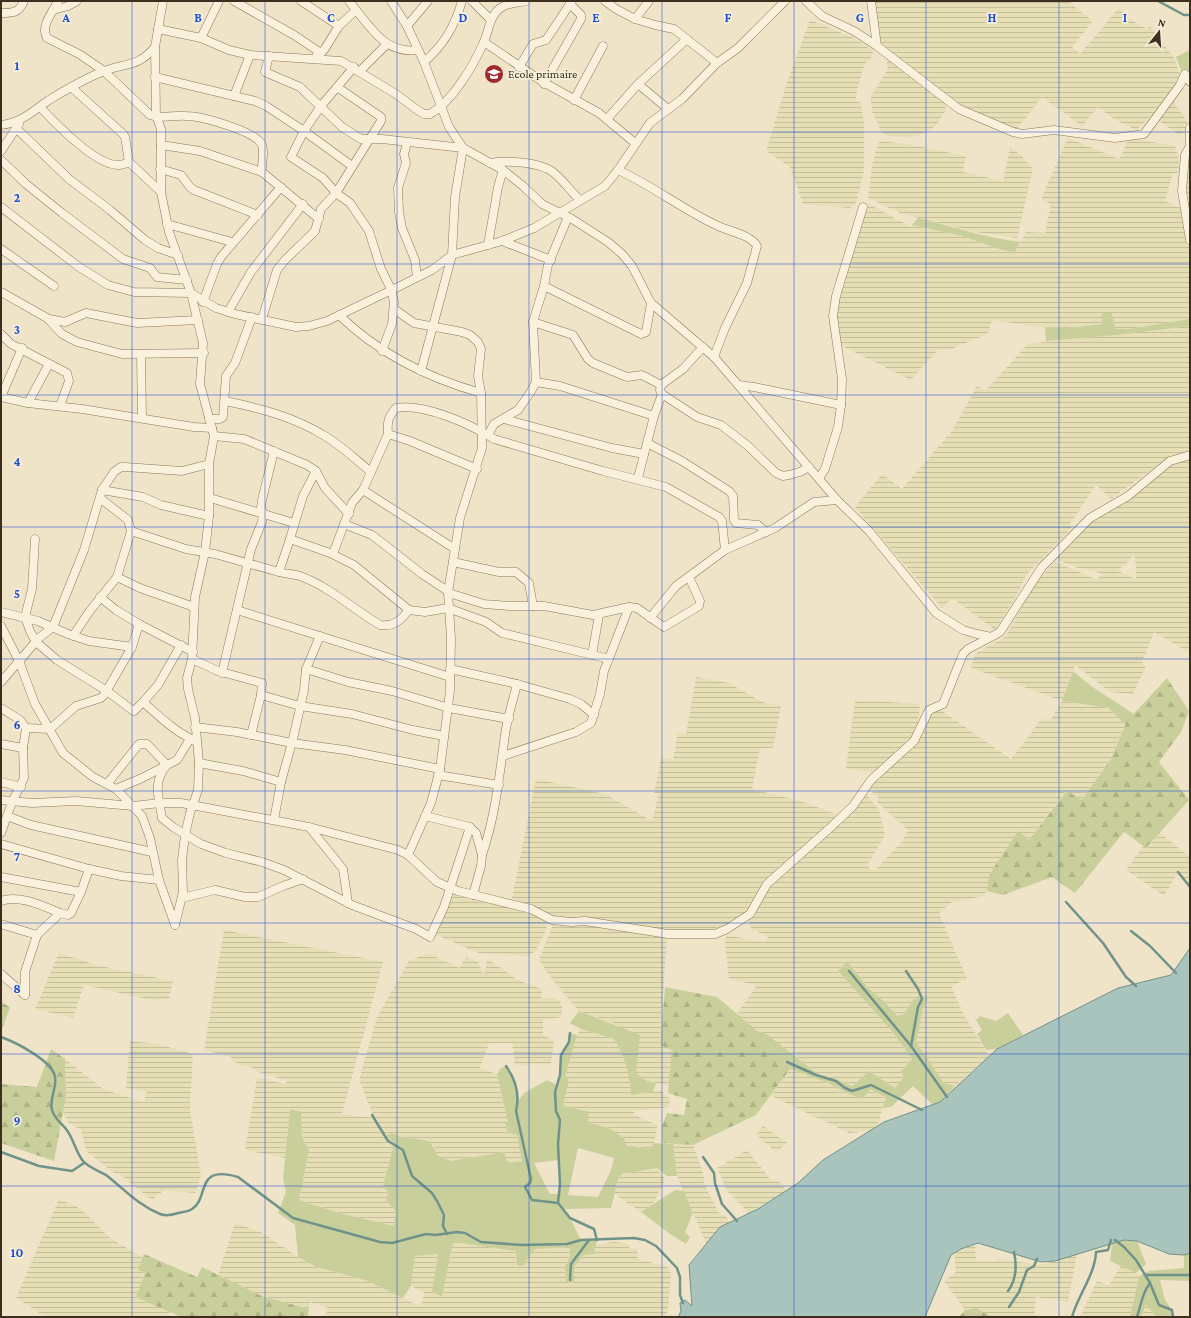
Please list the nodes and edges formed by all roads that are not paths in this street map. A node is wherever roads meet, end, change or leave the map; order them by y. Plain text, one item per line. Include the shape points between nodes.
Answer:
1 (24, 1) edge
2 (58, 1) edge
3 (77, 1) edge
4 (163, 1) edge
5 (220, 1) edge
6 (234, 1) edge
7 (301, 1) edge
8 (349, 1) edge
9 (392, 1) edge
10 (428, 1) edge
11 (462, 1) edge
12 (472, 1) edge
13 (526, 1) edge
14 (605, 1) edge
15 (649, 1) edge
16 (785, 1) edge
17 (806, 1) edge
18 (872, 1) edge
19 (571, 2) edge
20 (53, 10) junction
21 (356, 10) junction
22 (1, 13) edge
23 (635, 19) junction
24 (491, 20) junction
25 (339, 26) junction
26 (407, 26) junction
27 (158, 29) junction
28 (201, 38) junction
29 (687, 39) junction
30 (484, 42) junction
31 (387, 44) junction
32 (603, 46) dead end
33 (877, 46) junction
34 (155, 47) junction
35 (418, 50) junction
36 (321, 53) junction
37 (250, 54) junction
38 (269, 56) junction
39 (312, 58) junction
40 (424, 62) junction
41 (717, 63) junction
42 (519, 67) junction
43 (357, 69) junction
44 (104, 71) junction
45 (155, 76) junction
46 (1190, 82) edge
47 (544, 84) junction
48 (638, 84) junction
49 (71, 87) junction
50 (337, 87) junction
51 (234, 96) junction
52 (574, 100) junction
53 (321, 106) junction
54 (440, 107) junction
55 (40, 108) junction
56 (668, 109) junction
57 (157, 117) junction
58 (607, 119) junction
59 (1, 125) edge
60 (18, 125) junction
61 (1190, 128) edge
62 (304, 131) junction
63 (370, 140) junction
64 (407, 143) junction
65 (635, 143) junction
66 (161, 145) junction
67 (463, 148) junction
68 (1, 151) edge
69 (1, 160) edge
70 (129, 162) junction
71 (490, 163) junction
72 (352, 166) junction
73 (160, 169) junction
74 (503, 170) junction
75 (618, 170) junction
76 (262, 172) junction
77 (281, 186) junction
78 (161, 192) junction
79 (336, 193) junction
80 (580, 200) junction
81 (303, 204) junction
82 (1, 207) edge
83 (863, 207) dead end
84 (560, 213) junction
85 (258, 215) junction
86 (568, 217) junction
87 (319, 219) junction
88 (167, 224) junction
89 (1190, 240) edge
90 (502, 241) junction
91 (232, 242) junction
92 (488, 245) junction
93 (1, 249) edge
94 (178, 255) junction
95 (452, 255) junction
96 (551, 260) junction
97 (417, 276) junction
98 (187, 280) junction
99 (54, 286) dead end
100 (544, 286) junction
101 (391, 289) junction
102 (1, 292) edge
103 (191, 293) junction
104 (203, 302) junction
105 (651, 303) junction
106 (394, 309) junction
107 (228, 312) junction
108 (339, 315) junction
109 (252, 316) junction
110 (48, 318) junction
111 (262, 319) junction
112 (198, 320) junction
113 (533, 322) junction
114 (432, 328) junction
115 (1, 334) edge
116 (703, 347) junction
117 (22, 348) junction
118 (382, 351) junction
119 (204, 352) junction
120 (141, 354) junction
121 (714, 357) junction
122 (49, 364) junction
123 (421, 371) junction
124 (536, 382) junction
125 (661, 385) junction
126 (739, 385) junction
127 (481, 393) junction
128 (662, 394) junction
129 (1, 397) edge
130 (225, 401) junction
131 (28, 404) junction
132 (841, 405) junction
133 (60, 406) junction
134 (654, 416) junction
135 (142, 418) junction
136 (210, 419) junction
137 (504, 420) junction
138 (213, 432) junction
139 (484, 432) junction
140 (388, 434) junction
141 (647, 443) junction
142 (274, 451) junction
143 (644, 454) junction
144 (1190, 455) edge
145 (209, 464) junction
146 (809, 467) junction
147 (477, 469) junction
148 (316, 470) junction
149 (371, 472) junction
150 (638, 478) junction
151 (819, 478) junction
152 (363, 490) junction
153 (101, 494) junction
154 (210, 498) junction
155 (837, 500) junction
156 (263, 513) junction
157 (349, 514) junction
158 (209, 516) junction
159 (294, 523) junction
160 (344, 524) junction
161 (131, 532) junction
162 (766, 532) junction
163 (36, 539) dead end
164 (290, 539) junction
165 (455, 549) junction
166 (725, 550) junction
167 (205, 552) junction
168 (333, 554) junction
169 (453, 562) junction
170 (248, 565) junction
171 (279, 572) junction
172 (117, 577) junction
173 (689, 577) junction
174 (448, 592) junction
175 (100, 598) junction
176 (533, 606) junction
177 (194, 607) junction
178 (628, 607) junction
179 (448, 608) junction
180 (237, 610) junction
181 (409, 610) junction
182 (1, 612) edge
183 (599, 615) junction
184 (25, 617) junction
185 (650, 618) junction
186 (139, 624) junction
187 (1, 626) edge
188 (53, 627) junction
189 (73, 636) junction
190 (320, 636) junction
191 (991, 636) junction
192 (36, 642) junction
193 (181, 645) junction
194 (132, 646) junction
195 (192, 655) junction
196 (592, 655) junction
197 (609, 659) junction
198 (19, 661) junction
199 (306, 669) junction
200 (222, 672) junction
201 (450, 673) junction
202 (1, 682) edge
203 (517, 684) junction
204 (107, 691) junction
205 (261, 695) junction
206 (143, 702) junction
207 (300, 706) junction
208 (1, 708) edge
209 (449, 708) junction
210 (594, 714) junction
211 (509, 719) junction
212 (195, 727) junction
213 (26, 728) junction
214 (50, 729) junction
215 (251, 735) junction
216 (444, 736) junction
217 (193, 740) junction
218 (292, 743) junction
219 (1, 744) edge
220 (23, 748) junction
221 (503, 756) junction
222 (199, 763) junction
223 (167, 765) junction
224 (439, 772) junction
225 (1, 782) edge
226 (281, 782) junction
227 (107, 784) junction
228 (499, 785) junction
229 (21, 788) junction
230 (116, 789) junction
231 (1, 800) edge
232 (12, 802) junction
233 (160, 803) junction
234 (133, 806) junction
235 (193, 806) junction
236 (7, 816) junction
237 (425, 816) junction
238 (274, 820) junction
239 (309, 827) junction
240 (470, 827) junction
241 (1, 833) edge
242 (185, 835) junction
243 (1, 844) edge
244 (152, 852) junction
245 (408, 855) junction
246 (482, 855) junction
247 (89, 869) junction
248 (1, 877) edge
249 (303, 879) junction
250 (159, 880) junction
251 (450, 888) junction
252 (81, 892) junction
253 (472, 895) junction
254 (182, 898) junction
255 (1, 901) edge
256 (348, 903) junction
257 (60, 913) junction
258 (1, 924) edge
259 (37, 935) junction
260 (1, 974) edge

1 - 22 street via 14,13
2 - 20 street
3 - 20 street
4 - 27 street
5 - 28 street
6 - 36 street
7 - 25 street
8 - 21 street
9 - 26 street
10 - 26 street
11 - 40 street via 454,26 435,52
12 - 24 street
13 - 24 street via 501,7
14 - 23 street
15 - 23 street
16 - 41 street via 738,48
17 - 33 street via 822,16 854,31
18 - 33 street
19 - 42 street via 546,40 533,44
19 - 47 street via 581,15 581,19
20 - 44 street via 44,33 47,38 79,54
21 - 25 street
21 - 31 street
23 - 29 street via 674,29
24 - 30 street
25 - 36 street
26 - 35 street
27 - 28 street
27 - 34 street
28 - 37 street via 229,50
29 - 41 street
29 - 48 street
30 - 42 street
30 - 54 street via 456,92
31 - 35 street via 406,52
31 - 43 street
32 - 52 street
33 - 46 street via 959,109 1022,134 1054,130 1115,138 1144,134 1180,85 1185,74
34 - 44 street via 143,60
34 - 45 street
35 - 40 street
36 - 39 street
37 - 38 street
37 - 51 street
38 - 39 street
38 - 53 street via 265,72 300,87
39 - 43 street via 341,61
40 - 54 street
41 - 56 street via 682,99
42 - 47 street
43 - 50 street
43 - 54 street via 424,114 430,114
44 - 49 street
44 - 57 street via 145,112
45 - 51 street
45 - 57 street
47 - 52 street
48 - 56 street
48 - 58 street
49 - 55 street
49 - 70 street via 126,137
50 - 53 street
50 - 63 street via 381,117
51 - 62 street via 266,106
52 - 58 street
53 - 62 street
53 - 63 street via 353,135
54 - 67 street
55 - 60 street
55 - 70 street via 97,158 119,165
56 - 65 street via 650,123
57 - 66 street via 161,128
57 - 76 street via 188,116 234,127 258,140 262,145
58 - 65 street
59 - 60 street
60 - 68 street
60 - 94 street via 69,179 145,240
61 - 89 street via 1190,146 1185,155 1182,191
62 - 72 street
62 - 79 street via 291,157 323,178
63 - 64 street
63 - 72 street
64 - 67 street
64 - 97 street via 404,154 406,163 398,188 399,212 402,228 415,260
65 - 75 street
66 - 73 street
66 - 76 street via 200,151
67 - 71 street
67 - 95 street via 455,197
69 - 98 street via 32,189 123,258 150,268 157,277
70 - 78 street
71 - 74 street
71 - 80 street via 516,161 547,168 554,172
72 - 79 street
73 - 78 street
73 - 85 street via 181,175 194,190
74 - 84 street via 542,204
74 - 92 street
75 - 80 street via 604,186
75 - 121 street via 642,180 709,222 750,240 757,246 745,287
76 - 77 street
77 - 81 street
77 - 85 street
78 - 88 street
79 - 87 street via 320,209
79 - 101 street via 350,203 369,231 381,269
80 - 84 street
81 - 87 street
81 - 107 street via 251,272
82 - 103 street via 79,267 108,285 134,292
83 - 132 street via 834,307 842,379
84 - 86 street
84 - 90 street via 534,228
85 - 91 street
86 - 96 street
86 - 105 street via 595,232 622,254 632,266
87 - 111 street via 315,231 277,270
88 - 91 street
88 - 94 street
90 - 92 street
90 - 96 street
91 - 104 street via 217,264
92 - 95 street
93 - 99 street
94 - 98 street
95 - 97 street via 432,270
95 - 114 street
96 - 100 street
97 - 101 street
98 - 103 street
100 - 105 street via 641,334 646,332
100 - 113 street
101 - 106 street
101 - 108 street
102 - 110 street
103 - 104 street
103 - 112 street
104 - 107 street
105 - 116 street
106 - 114 street via 414,323
106 - 118 street via 392,324
107 - 109 street
108 - 111 street via 309,326 296,327
108 - 118 street
109 - 111 street
109 - 130 street via 236,363 226,376
110 - 112 street via 66,322 86,313 137,324
110 - 120 street via 62,334 76,342 122,354
112 - 119 street
113 - 124 street
113 - 125 street via 573,335 593,363 627,377 642,375
114 - 123 street
114 - 127 street via 462,332 478,342 481,349 478,376
115 - 117 street via 6,341
116 - 121 street
116 - 125 street via 683,369
117 - 122 street
117 - 129 street
118 - 123 street
119 - 120 street
119 - 136 street via 200,384
120 - 135 street
121 - 126 street
122 - 131 street
122 - 133 street via 67,373 69,378
123 - 127 street
124 - 134 street via 560,386
124 - 137 street via 518,410
125 - 128 street
126 - 132 street
126 - 146 street
127 - 139 street
128 - 134 street
128 - 146 street via 697,417 720,425 748,446 776,473 789,475
129 - 131 street
130 - 136 street via 222,419
130 - 149 street via 271,412 306,425 331,440
131 - 133 street
132 - 151 street via 838,427 825,469
133 - 135 street
134 - 141 street
135 - 138 street
136 - 138 street
137 - 139 street
137 - 143 street
138 - 142 street via 244,439
138 - 145 street
139 - 140 street via 426,410 406,406 396,408 389,416
139 - 147 street
139 - 150 street via 494,439 603,471
140 - 147 street
140 - 149 street
141 - 143 street
141 - 162 street via 682,461 729,491 733,496 736,523 758,525
142 - 148 street
142 - 156 street via 262,500
143 - 150 street
144 - 191 street via 1170,461 1121,500 1090,518 1042,567 1006,626
145 - 153 street via 182,471 121,467 114,472
145 - 154 street
146 - 151 street
147 - 165 street via 460,518
148 - 157 street via 325,488
148 - 159 street via 303,496
149 - 152 street
150 - 166 street via 666,487 719,517 722,521
151 - 155 street
152 - 157 street via 352,503
152 - 165 street
153 - 158 street via 144,497 166,507
153 - 161 street via 128,520
153 - 188 street via 84,550
154 - 156 street
154 - 158 street
155 - 162 street via 814,502
155 - 191 street via 869,531 936,613 962,630
156 - 159 street
156 - 170 street
157 - 160 street
158 - 167 street
159 - 164 street
160 - 168 street
160 - 174 street via 372,535
161 - 167 street via 186,549
161 - 172 street
162 - 166 street
163 - 184 street via 31,595
164 - 168 street
164 - 171 street
165 - 169 street
166 - 173 street
167 - 170 street
167 - 177 street
168 - 181 street via 354,565
169 - 174 street
169 - 176 street via 499,572 516,572 529,583
170 - 171 street
170 - 180 street
171 - 181 street via 314,582 380,624 388,626 399,622
172 - 175 street
172 - 177 street
173 - 185 street via 676,586
173 - 185 street via 700,600 699,606 664,627
174 - 176 street via 484,604
174 - 179 street
175 - 186 street
175 - 189 street
176 - 183 street
177 - 195 street
178 - 183 street
178 - 185 street via 637,608
178 - 197 street
179 - 181 street via 425,612
179 - 196 street via 486,622 502,633
179 - 201 street via 451,638
180 - 190 street
180 - 200 street
182 - 184 street
183 - 196 street
184 - 188 street
184 - 192 street
186 - 193 street
186 - 194 street
187 - 198 street
188 - 189 street
188 - 192 street
189 - 194 street via 89,641
190 - 199 street
190 - 201 street
191 - 253 street via 963,654 943,704 927,712 914,741 872,780 853,806 767,884 750,914 722,932 668,934 584,920 552,920 532,909
192 - 198 street
192 - 204 street via 58,660
193 - 195 street
193 - 206 street via 158,685
194 - 204 street
195 - 200 street
195 - 212 street via 187,682
196 - 197 street
197 - 210 street
198 - 202 street
198 - 214 street via 35,704
199 - 207 street
199 - 209 street
200 - 205 street via 260,682 263,685
201 - 203 street
201 - 209 street
203 - 210 street via 570,699
203 - 211 street
204 - 206 street via 133,711
204 - 214 street via 100,698 76,706
205 - 207 street
205 - 215 street
206 - 217 street
207 - 216 street via 352,714
207 - 218 street
208 - 213 street via 20,720
209 - 211 street
209 - 216 street
210 - 221 street via 591,723 576,732
211 - 221 street
212 - 215 street
212 - 217 street
213 - 214 street
213 - 220 street
214 - 227 street via 58,746 70,761
215 - 218 street
216 - 224 street
217 - 222 street
217 - 223 street via 180,757
218 - 224 street via 345,750
218 - 226 street
219 - 220 street
220 - 229 street via 24,769
221 - 228 street
222 - 226 street via 243,771
222 - 235 street via 198,795
223 - 227 street via 147,744 139,744
223 - 230 street
223 - 233 street via 157,781
224 - 228 street
224 - 237 street via 435,793
225 - 229 street
226 - 238 street
227 - 230 street
228 - 246 street via 491,827
229 - 232 street
230 - 234 street
231 - 232 street
232 - 234 street via 76,801
232 - 236 street
233 - 234 street
233 - 235 street
233 - 242 street via 162,818
234 - 244 street via 146,823
235 - 238 street
235 - 242 street
236 - 241 street
236 - 244 street via 31,825
237 - 240 street
237 - 245 street
238 - 239 street
239 - 245 street via 377,843
239 - 256 street via 342,869
240 - 246 street via 475,830
240 - 251 street
242 - 249 street via 201,844 262,862
242 - 254 street
243 - 247 street
244 - 250 street
245 - 251 street via 437,882
246 - 253 street
247 - 250 street via 120,876
247 - 252 street
248 - 252 street
249 - 254 street via 258,898 215,890
249 - 256 street
250 - 254 street via 175,925
251 - 253 street
251 - 256 street via 430,937 416,929
252 - 257 street via 70,914
255 - 257 street via 16,898
257 - 259 street
258 - 259 street
259 - 260 street via 25,972 25,995

